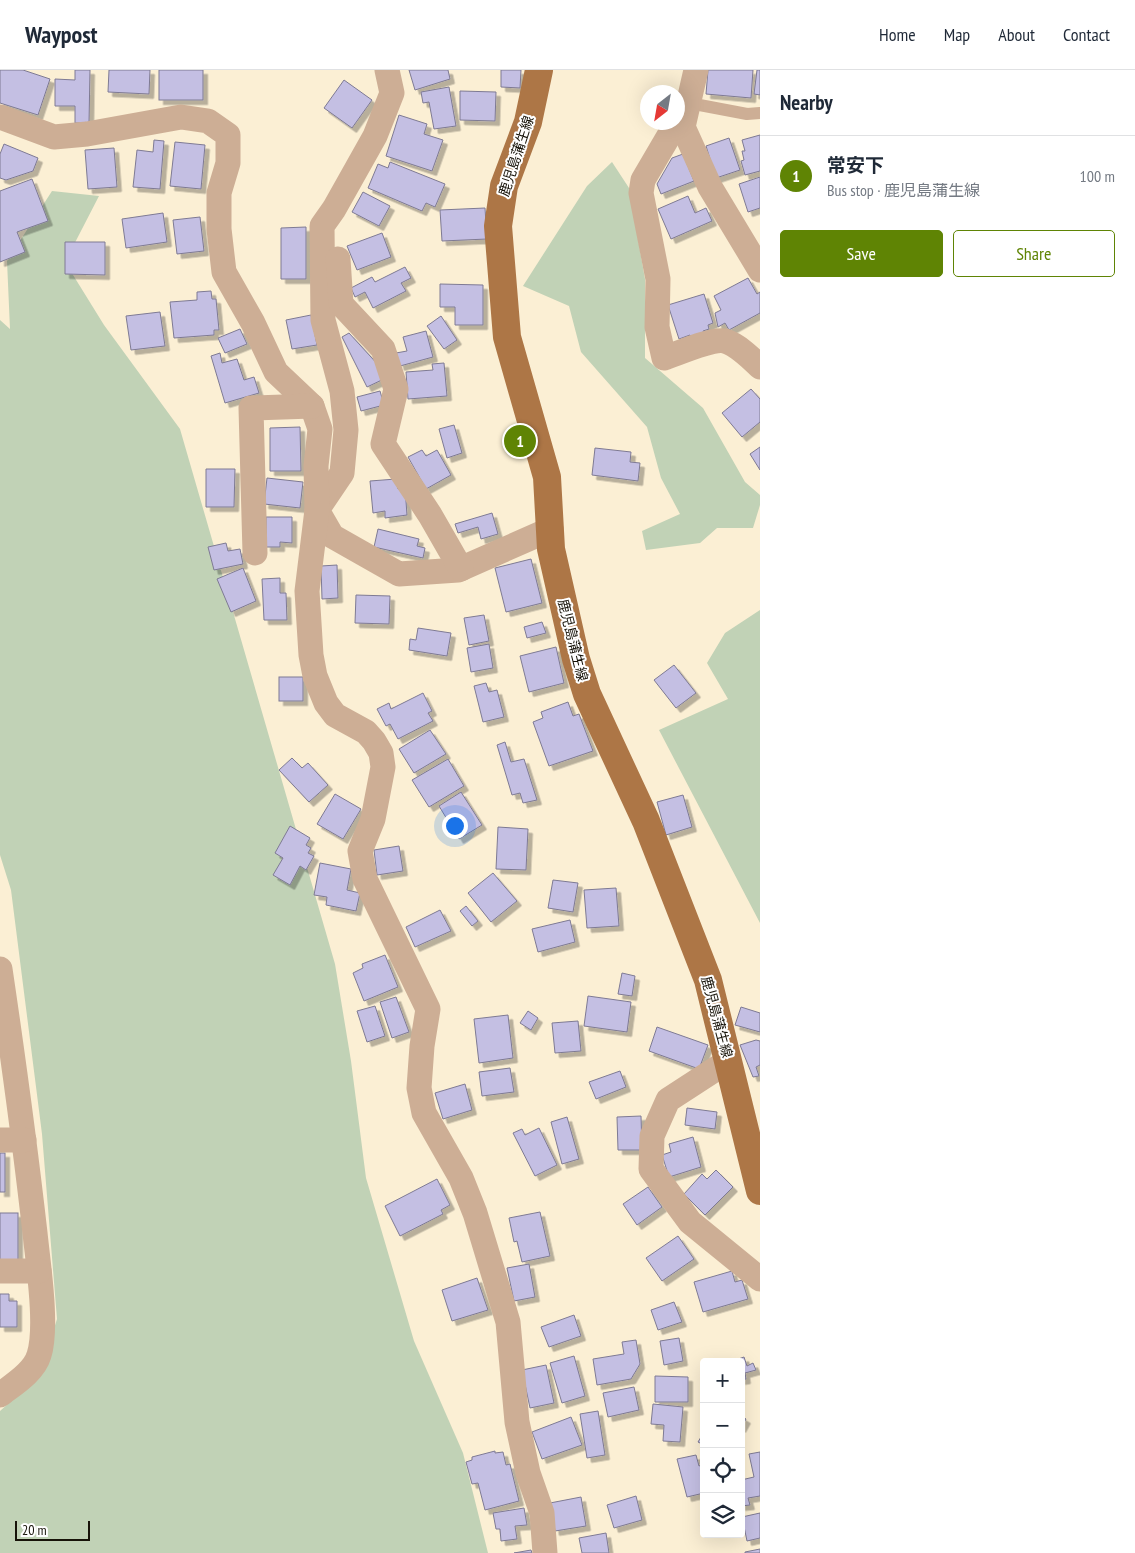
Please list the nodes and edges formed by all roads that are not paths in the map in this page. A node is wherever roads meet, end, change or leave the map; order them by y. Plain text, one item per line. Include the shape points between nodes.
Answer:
1 (539, 70) edge
2 (696, 70) edge
3 (390, 72) edge
4 (685, 104) edge
5 (760, 113) edge
6 (685, 116) edge
7 (0, 117) edge
8 (673, 130) edge
9 (684, 130) edge
10 (334, 209) junction
11 (760, 270) edge
12 (760, 367) edge
13 (312, 406) junction
14 (317, 510) junction
15 (551, 529) junction
16 (255, 553) dead end
17 (462, 569) junction
18 (0, 969) edge
19 (3, 1015) edge
20 (728, 1061) junction
21 (12, 1140) edge
22 (760, 1191) edge
23 (0, 1271) edge
24 (39, 1271) junction
25 (760, 1279) edge
26 (0, 1395) edge
27 (545, 1553) edge

1 - 15 main road, 鹿児島蒲生線 via 528,122 504,186 498,226 507,338 547,477
2 - 4 street
3 - 10 street via 392,93 382,118
5 - 6 lane
7 - 13 street via 54,137 182,117 208,121 228,135 228,163 219,193 224,272 276,372
8 - 12 street via 643,180 641,194 658,279 657,327 664,358 725,341
9 - 11 street via 710,187
10 - 14 street via 322,226 323,320 342,391 346,430 342,473
10 - 17 street via 341,304 383,349 396,389 383,444
13 - 14 street via 320,429 316,466
13 - 16 street via 251,408
14 - 17 street via 332,536 399,574
14 - 27 street via 307,591 315,676 326,703 335,715 366,732 380,753 383,767 373,820 360,851 361,865 428,1009 419,1088 424,1113 468,1195 508,1322 517,1422 528,1473 542,1513
15 - 17 street
15 - 20 main road, 鹿児島蒲生線 via 551,549 582,677 646,821 705,971
18 - 19 street
19 - 21 street
20 - 22 main road, 鹿児島蒲生線
20 - 25 street via 668,1100 652,1136 651,1169 690,1222
21 - 24 street
23 - 24 street
24 - 26 street via 42,1337 39,1356 28,1372

